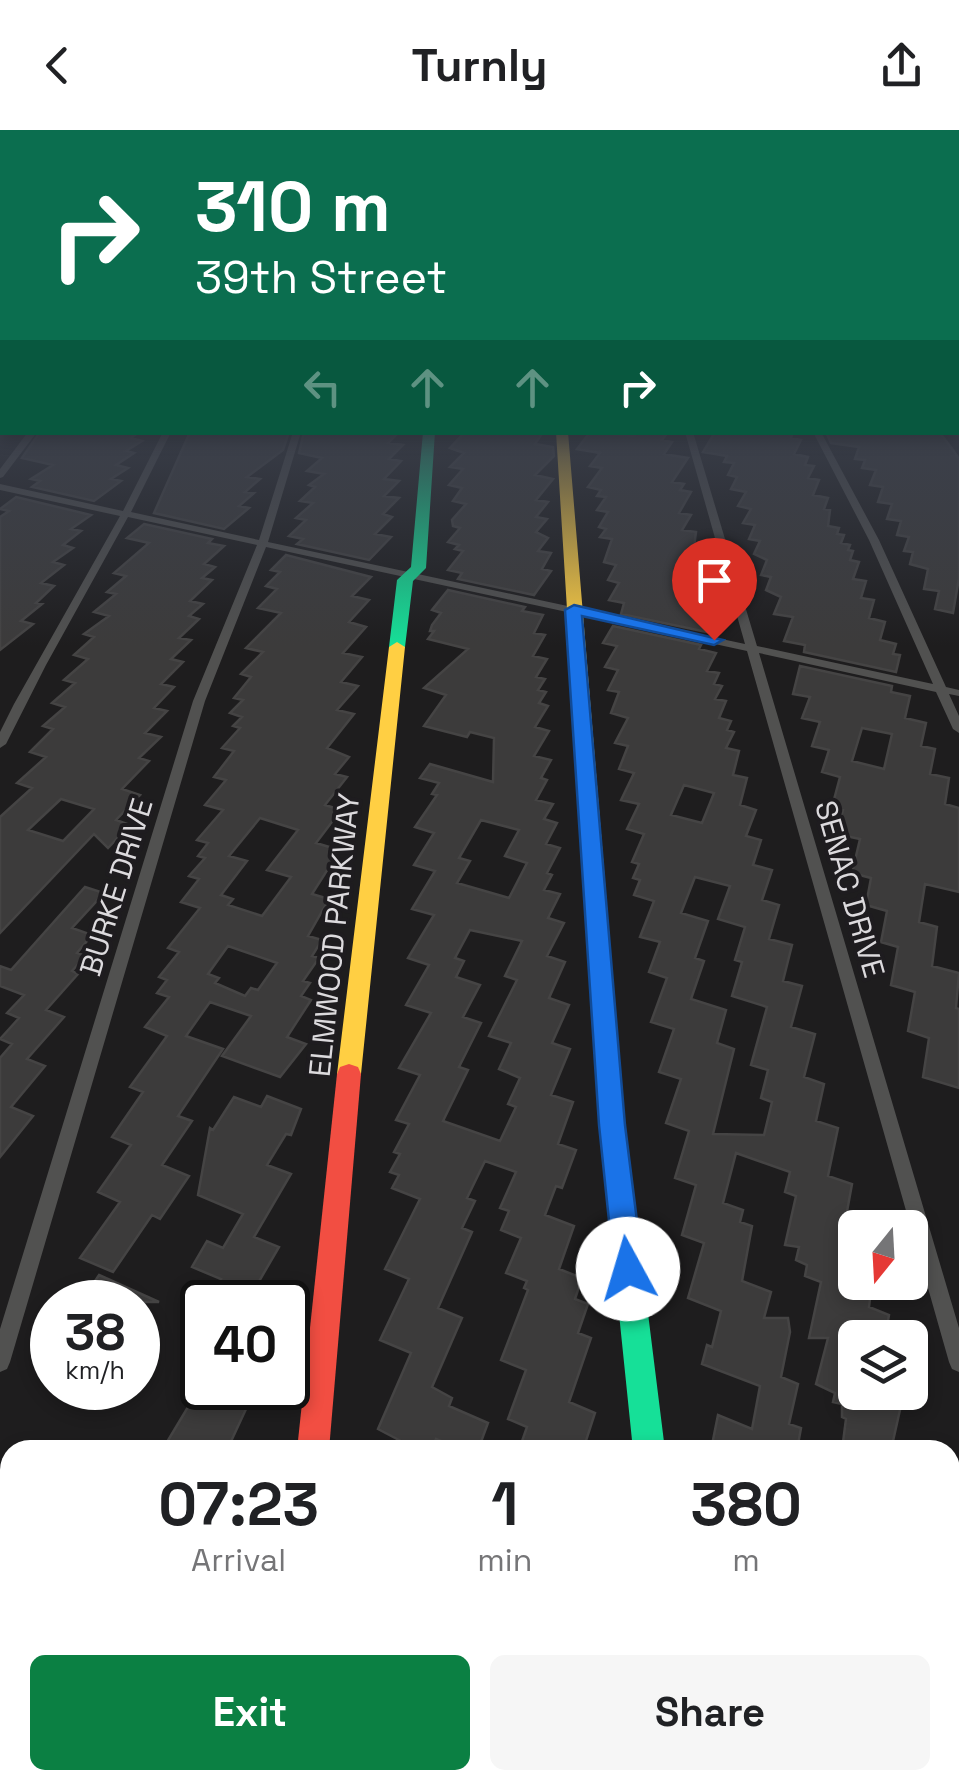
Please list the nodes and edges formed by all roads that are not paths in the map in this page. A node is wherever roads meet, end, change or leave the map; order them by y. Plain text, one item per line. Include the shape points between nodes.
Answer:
1 (25, 491) edge
2 (139, 491) edge
3 (279, 491) edge
4 (424, 491) edge
5 (566, 491) edge
6 (706, 491) edge
7 (849, 491) edge
8 (129, 514) junction
9 (263, 542) junction
10 (412, 574) junction
11 (574, 610) junction
12 (750, 648) junction
13 (939, 689) junction
14 (959, 693) edge
15 (959, 728) edge
16 (0, 744) edge
17 (0, 1362) edge
18 (959, 1362) edge
19 (314, 1440) edge
20 (648, 1440) edge

1 - 8 street
2 - 8 street
3 - 9 street, BURKE DRIVE
4 - 10 street, ELMWOOD PARKWAY via 418,568
5 - 11 street
6 - 12 street, SENAC DRIVE
7 - 13 street
8 - 9 street
8 - 16 street via 37,666
9 - 10 street
9 - 17 street, BURKE DRIVE via 199,701
10 - 11 street
10 - 19 street, ELMWOOD PARKWAY via 405,580 359,970
11 - 12 street
11 - 20 street via 612,1125
12 - 13 street
12 - 18 street, SENAC DRIVE
13 - 14 street
13 - 15 street

